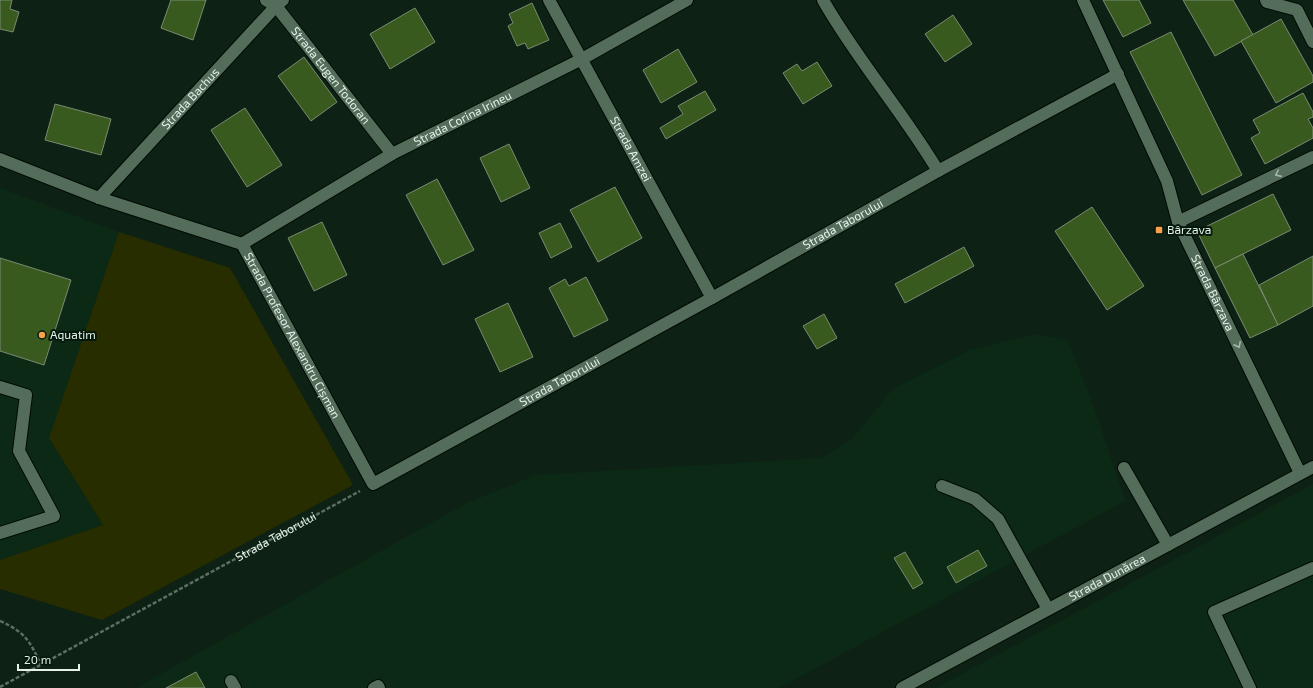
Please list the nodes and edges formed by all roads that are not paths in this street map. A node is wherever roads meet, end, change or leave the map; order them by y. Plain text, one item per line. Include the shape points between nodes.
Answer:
1 (549, 0) edge
2 (687, 0) edge
3 (824, 0) edge
4 (1083, 0) edge
5 (1266, 0) edge
6 (275, 2) edge
7 (1313, 42) edge
8 (582, 59) junction
9 (1118, 74) junction
10 (392, 154) junction
11 (1313, 157) edge
12 (0, 159) edge
13 (938, 171) junction
14 (99, 198) junction
15 (1178, 222) junction
16 (242, 244) junction
17 (712, 298) junction
18 (0, 387) edge
19 (1313, 467) edge
20 (1124, 468) dead end
21 (1300, 474) junction
22 (373, 484) joint
23 (942, 486) dead end
24 (0, 533) edge
25 (1168, 545) junction
26 (1313, 568) edge
27 (1048, 609) junction
28 (374, 688) edge
29 (379, 688) edge
30 (902, 688) edge
31 (1250, 688) edge

1 - 8 street, Strada Amzei
2 - 8 street, Strada Corina Irineu
3 - 13 street via 838,26
4 - 9 street, Strada Bârzava
5 - 7 street via 1296,10
6 - 10 street, Strada Eugen Todoran
6 - 14 street, Strada Bachus
8 - 10 street, Strada Corina Irineu
8 - 17 street, Strada Amzei
9 - 13 street, Strada Taborului
9 - 15 street, Strada Bârzava via 1168,181
10 - 16 street, Strada Corina Irineu
11 -> 15 street
12 - 14 street, Strada Profesor Alexandru Cișman
13 - 17 street, Strada Taborului
14 - 16 street, Strada Profesor Alexandru Cișman
15 -> 21 street, Strada Bârzava
16 - 22 street, Strada Profesor Alexandru Cișman
17 - 22 street, Strada Taborului
18 - 24 street via 26,395 19,451 54,516
19 - 21 street, Strada Dunărea
20 - 25 street
21 - 25 street, Strada Dunărea
23 - 27 street via 975,500 998,519
25 - 27 street, Strada Dunărea
26 - 31 street via 1214,612
27 - 30 street, Strada Dunărea
28 - 29 street

